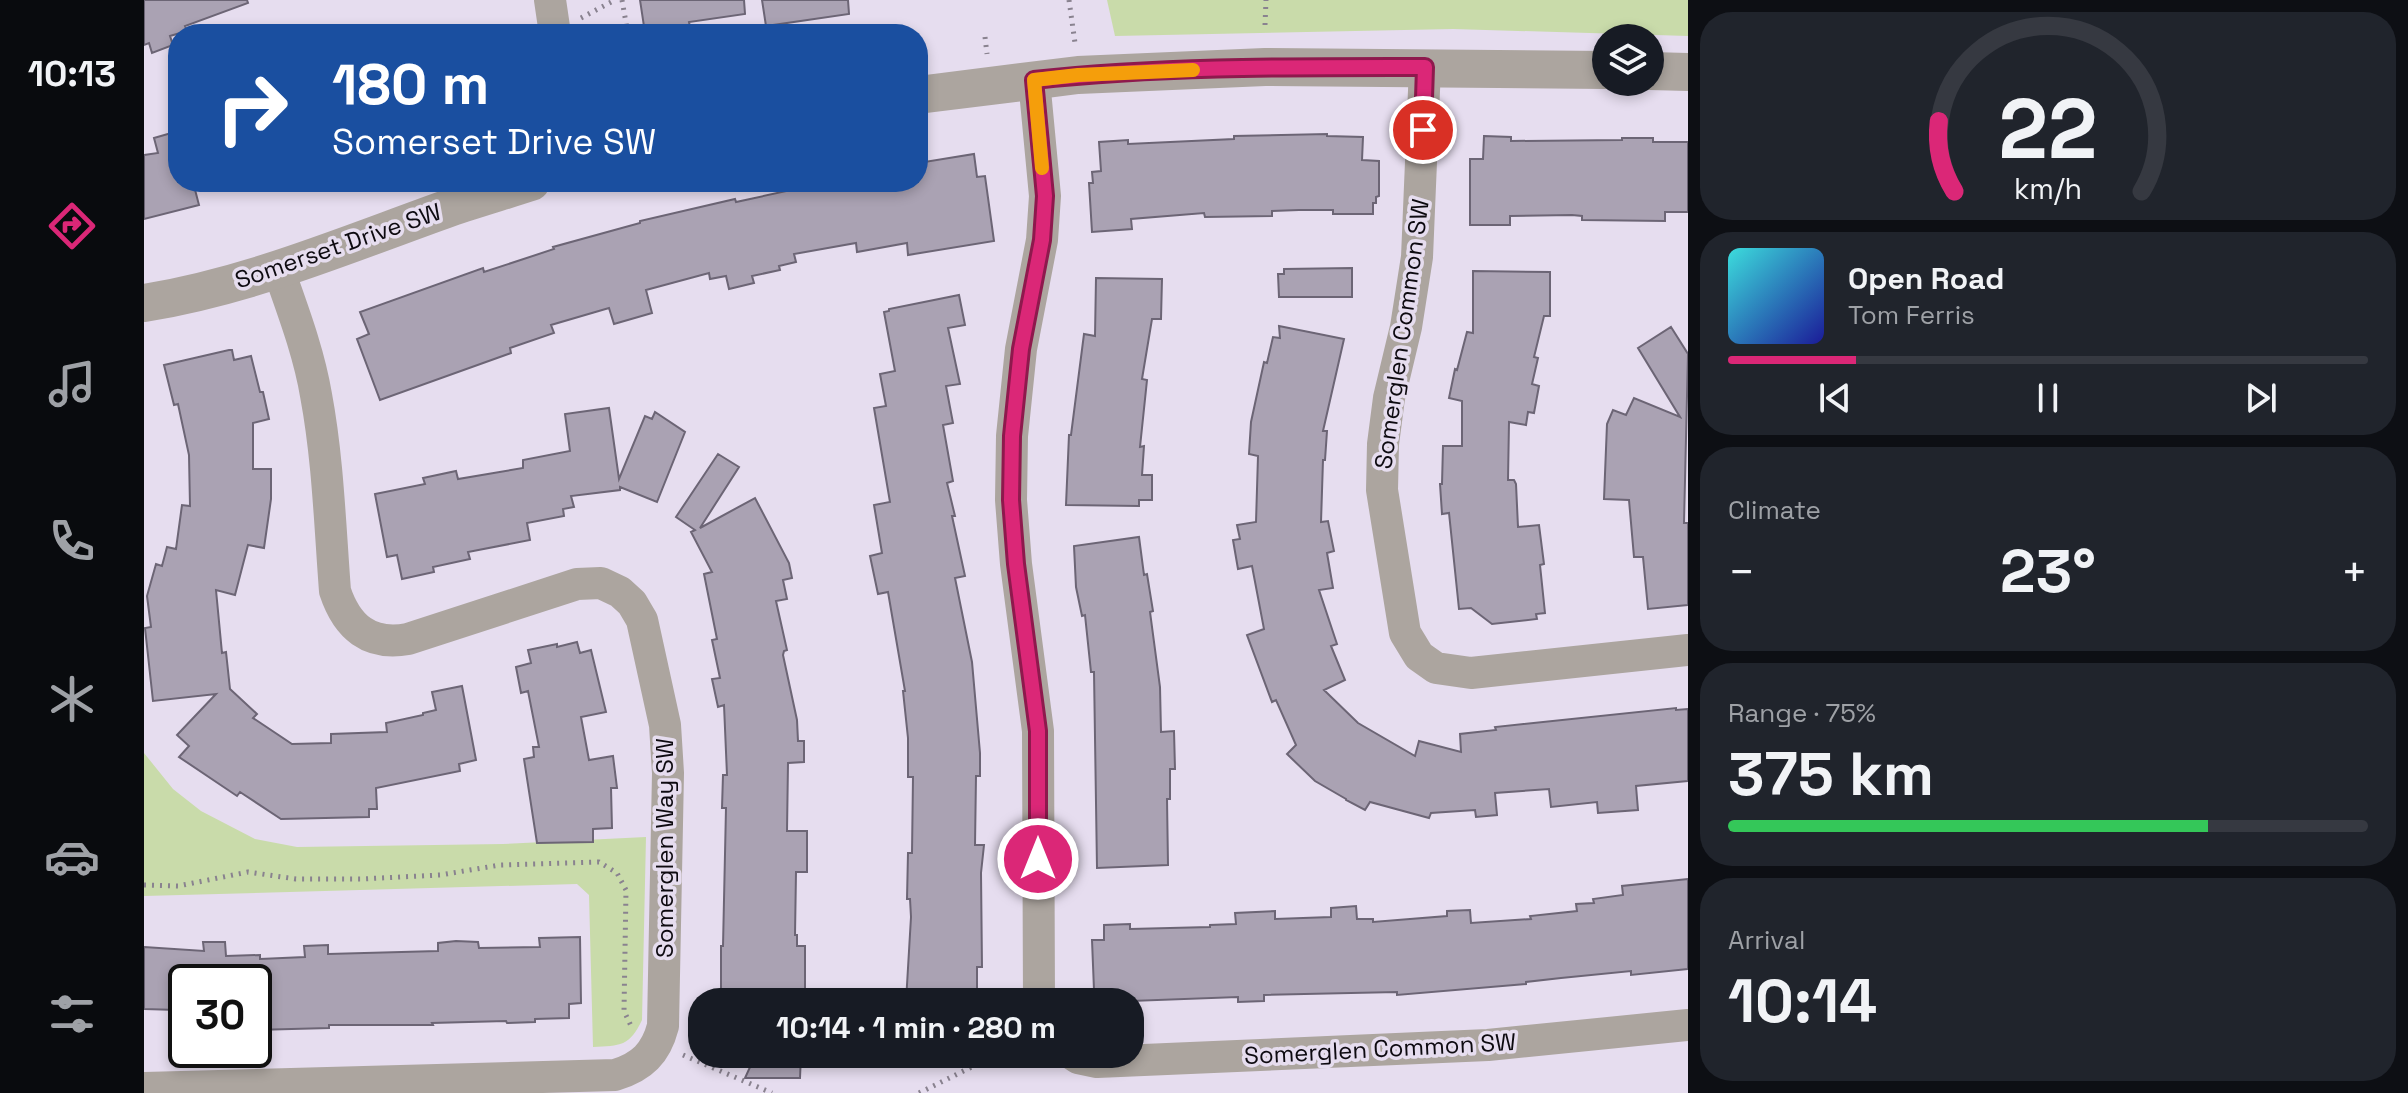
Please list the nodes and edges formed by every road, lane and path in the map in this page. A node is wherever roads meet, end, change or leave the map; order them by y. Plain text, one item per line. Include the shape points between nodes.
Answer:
1 (550, 0) edge
2 (615, 0) edge
3 (622, 0) edge
4 (1069, 0) edge
5 (1266, 0) edge
6 (567, 24) edge
7 (572, 24) edge
8 (626, 24) edge
9 (1265, 25) dead end
10 (985, 37) dead end
11 (1075, 47) dead end
12 (987, 55) dead end
13 (1425, 67) junction
14 (1592, 70) edge
15 (1664, 71) edge
16 (1688, 72) edge
17 (1034, 80) junction
18 (928, 94) edge
19 (499, 192) edge
20 (279, 271) junction
21 (144, 303) edge
22 (1688, 650) edge
23 (144, 885) edge
24 (1037, 988) edge
25 (1688, 1025) edge
26 (657, 1046) junction
27 (1144, 1060) edge
28 (970, 1068) edge
29 (144, 1088) edge
30 (772, 1093) edge
31 (919, 1093) edge

1 - 6 street
2 - 7 path
3 - 8 path
4 - 11 path
5 - 9 path
10 - 12 path
13 - 14 street
13 - 17 street via 1265,67
13 - 22 street, Somerglen Common SW via 1417,257 1383,444 1382,490 1405,633 1419,656 1436,668 1471,673
15 - 16 street
17 - 18 street
17 - 24 street via 1045,196 1021,349 1011,500 1038,731
19 - 20 street, Somerset Drive SW
20 - 21 street, Somerset Drive SW
20 - 26 street, Somerglen Way SW via 316,391 335,591 342,612 356,628 392,642 577,584 601,583 620,592 642,620 665,725 668,773 663,1026
23 - 26 path via 178,886 248,872 296,879 361,879 500,865 599,862 617,873 626,890 624,1011 629,1026
25 - 27 street, Somerglen Common SW via 1488,1045
26 - 29 street via 639,1065 615,1075
26 - 30 path
28 - 31 path

